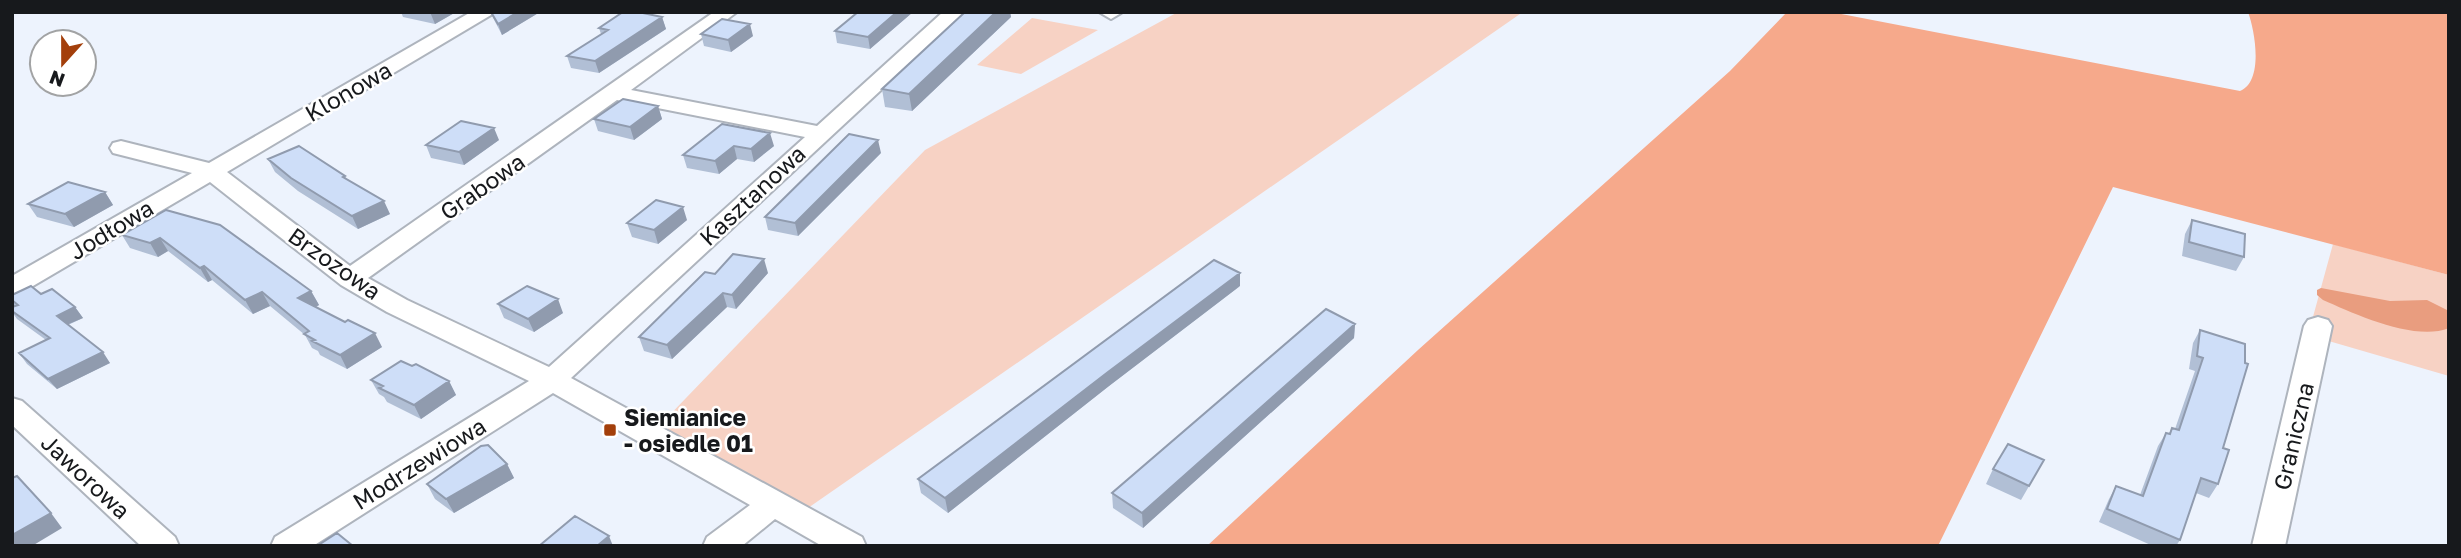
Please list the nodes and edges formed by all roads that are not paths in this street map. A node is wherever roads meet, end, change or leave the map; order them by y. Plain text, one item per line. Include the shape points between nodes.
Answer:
1 (486, 12) edge
2 (726, 12) edge
3 (955, 12) edge
4 (614, 93) junction
5 (819, 133) junction
6 (121, 148) dead end
7 (210, 170) junction
8 (350, 278) junction
9 (12, 287) edge
10 (2318, 326) dead end
11 (552, 380) junction
12 (12, 408) edge
13 (774, 503) junction
14 (159, 545) edge
15 (287, 546) edge
16 (719, 546) edge
17 (850, 546) edge
18 (2268, 546) edge

1 - 7 street, Klonowa
2 - 4 street, Grabowa
3 - 5 street, Kasztanowa
4 - 5 street
4 - 8 street, Grabowa
5 - 11 street, Kasztanowa
6 - 7 street, Brzozowa
7 - 8 street, Brzozowa
7 - 9 street, Jodłowa
8 - 11 street, Brzozowa via 397,306
10 - 18 street, Graniczna
11 - 13 street, Brzozowa
11 - 15 street, Modrzewiowa
12 - 14 street, Jaworowa
13 - 16 street
13 - 17 street, Brzozowa

